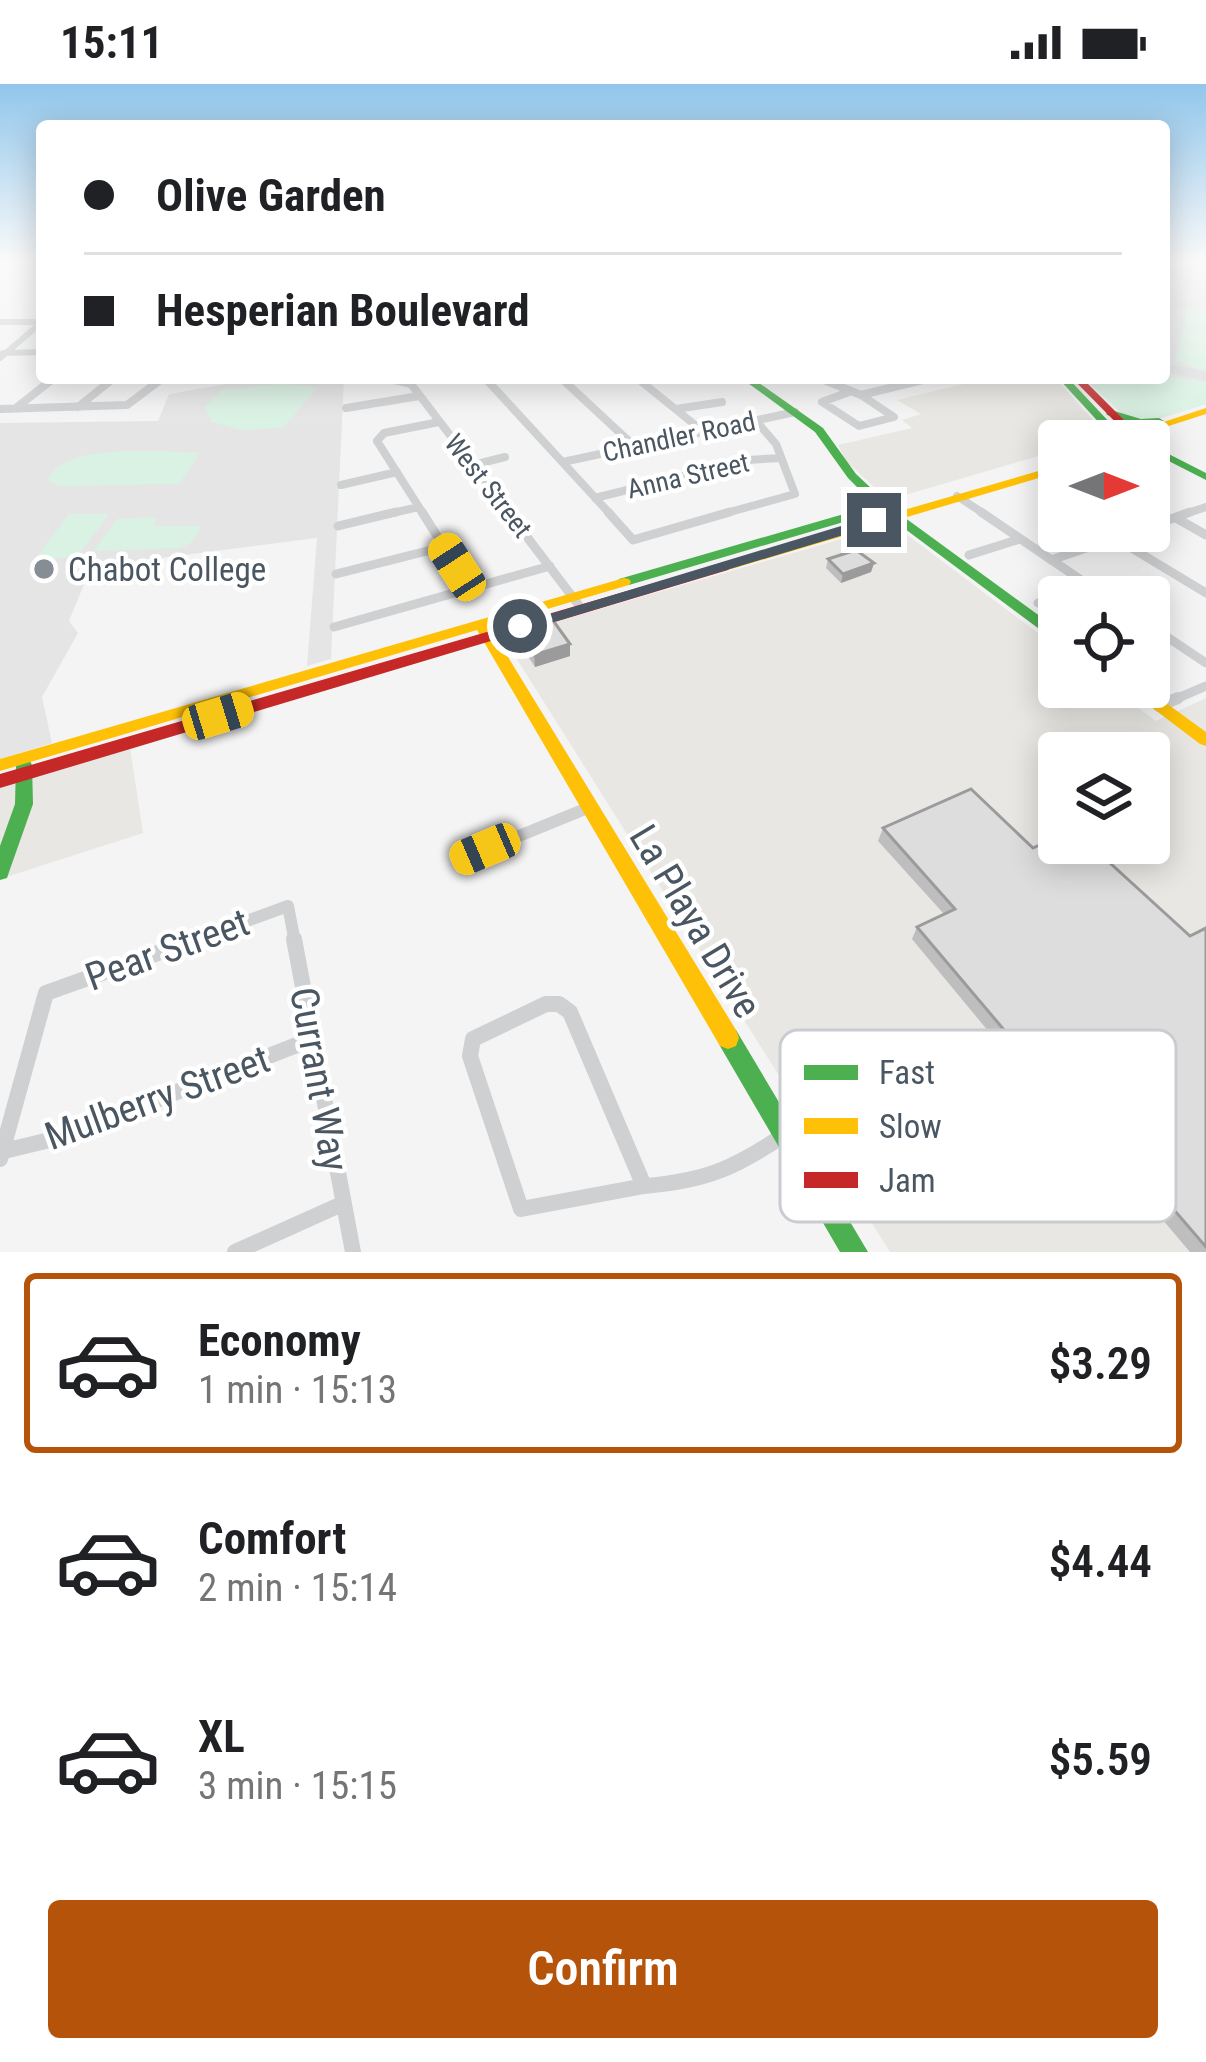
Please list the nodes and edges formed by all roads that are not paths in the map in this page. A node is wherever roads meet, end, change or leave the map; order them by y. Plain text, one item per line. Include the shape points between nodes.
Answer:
1 (0, 322) edge
2 (36, 322) edge
3 (36, 327) edge
4 (36, 352) edge
5 (2, 355) edge
6 (46, 384) edge
7 (106, 384) edge
8 (155, 384) edge
9 (411, 384) edge
10 (490, 384) edge
11 (567, 384) edge
12 (644, 384) edge
13 (755, 384) edge
14 (835, 384) edge
15 (906, 384) edge
16 (1078, 384) edge
17 (1079, 384) edge
18 (849, 392) junction
19 (861, 395) junction
20 (419, 396) junction
21 (722, 402) dead end
22 (77, 407) junction
23 (16, 408) junction
24 (1206, 408) edge
25 (0, 409) edge
26 (346, 409) dead end
27 (676, 409) junction
28 (795, 412) junction
29 (1111, 412) junction
30 (1112, 420) edge
31 (1117, 420) edge
32 (756, 421) junction
33 (439, 422) junction
34 (1206, 422) edge
35 (1170, 424) edge
36 (700, 429) junction
37 (1170, 431) edge
38 (633, 445) junction
39 (505, 458) dead end
40 (781, 458) junction
41 (563, 462) junction
42 (1170, 462) edge
43 (1038, 463) edge
44 (473, 465) junction
45 (1170, 466) edge
46 (397, 472) junction
47 (1038, 474) edge
48 (1206, 482) edge
49 (341, 484) dead end
50 (956, 496) junction
51 (595, 498) junction
52 (418, 507) junction
53 (1206, 507) edge
54 (889, 510) junction
55 (1176, 518) junction
56 (1170, 520) edge
57 (338, 526) dead end
58 (1206, 535) edge
59 (1020, 539) junction
60 (443, 547) junction
61 (1074, 552) edge
62 (1138, 552) edge
63 (969, 555) dead end
64 (1051, 560) junction
65 (550, 566) junction
66 (336, 574) dead end
67 (1074, 576) edge
68 (470, 588) junction
69 (1206, 593) edge
70 (577, 602) junction
71 (1038, 621) edge
72 (334, 627) dead end
73 (484, 629) junction
74 (1170, 639) edge
75 (1206, 663) edge
76 (1206, 686) edge
77 (1170, 701) edge
78 (1162, 708) edge
79 (1206, 740) edge
80 (0, 765) edge
81 (24, 766) junction
82 (0, 781) edge
83 (590, 807) junction
84 (458, 861) dead end
85 (0, 872) edge
86 (288, 906) joint
87 (312, 1039) junction
88 (780, 1126) edge
89 (780, 1137) edge
90 (1, 1154) edge
91 (644, 1186) junction
92 (342, 1204) junction
93 (837, 1222) edge
94 (235, 1252) edge
95 (353, 1252) edge
96 (855, 1252) edge

1 - 2 street
3 - 5 street
4 - 5 street
6 - 23 street
7 - 22 street
8 - 22 street via 127,405
9 - 20 street, West Street
10 - 41 street
11 - 38 street
12 - 27 street
13 - 28 main road
14 - 18 street
15 - 19 street
16 - 30 main road
17 - 29 main road
18 - 19 street
18 - 19 street via 822,402 859,425 893,418
20 - 26 street
20 - 33 street, West Street
21 - 27 street
22 - 23 street
23 - 25 street
24 - 29 main road via 1152,422
24 - 35 main road
27 - 36 street
28 - 32 street, Chandler Road
28 - 54 main road
29 - 31 main road
32 - 36 street, Chandler Road
32 - 40 street
33 - 44 street, West Street
33 - 46 street via 377,436
34 - 37 main road
36 - 38 street, Chandler Road
38 - 41 street, Chandler Road
39 - 44 street
40 - 51 street, Anna Street
40 - 51 street via 795,494 633,540
41 - 51 street
42 - 48 main road
43 - 54 main road
44 - 65 street, West Street
45 - 48 main road
46 - 49 street
46 - 52 street
47 - 50 main road
50 - 54 main road
50 - 59 street
52 - 57 street
52 - 60 street
53 - 55 street
54 - 70 main road
54 - 71 main road
55 - 56 street
55 - 58 street
59 - 63 street
59 - 64 street
60 - 66 street
60 - 68 street
61 - 64 street
62 - 69 street
64 - 67 street
65 - 68 street
65 - 70 street, West Street
68 - 72 street
70 - 73 main road
73 - 81 main road
73 - 83 main road, La Playa Drive
74 - 75 street
76 - 77 street
78 - 79 main road
80 - 81 main road
81 - 82 main road
81 - 85 main road via 24,804
83 - 84 street
83 - 88 main road, La Playa Drive
86 - 87 street, Currant Way
86 - 90 street, Pear Street via 46,993
87 - 90 street, Mulberry Street
87 - 92 street, Currant Way
89 - 91 street via 698,1181
91 - 91 street via 521,1209 470,1055 473,1039 546,1004 570,1012
92 - 94 street
92 - 95 street, Currant Way
93 - 96 main road, La Playa Drive

